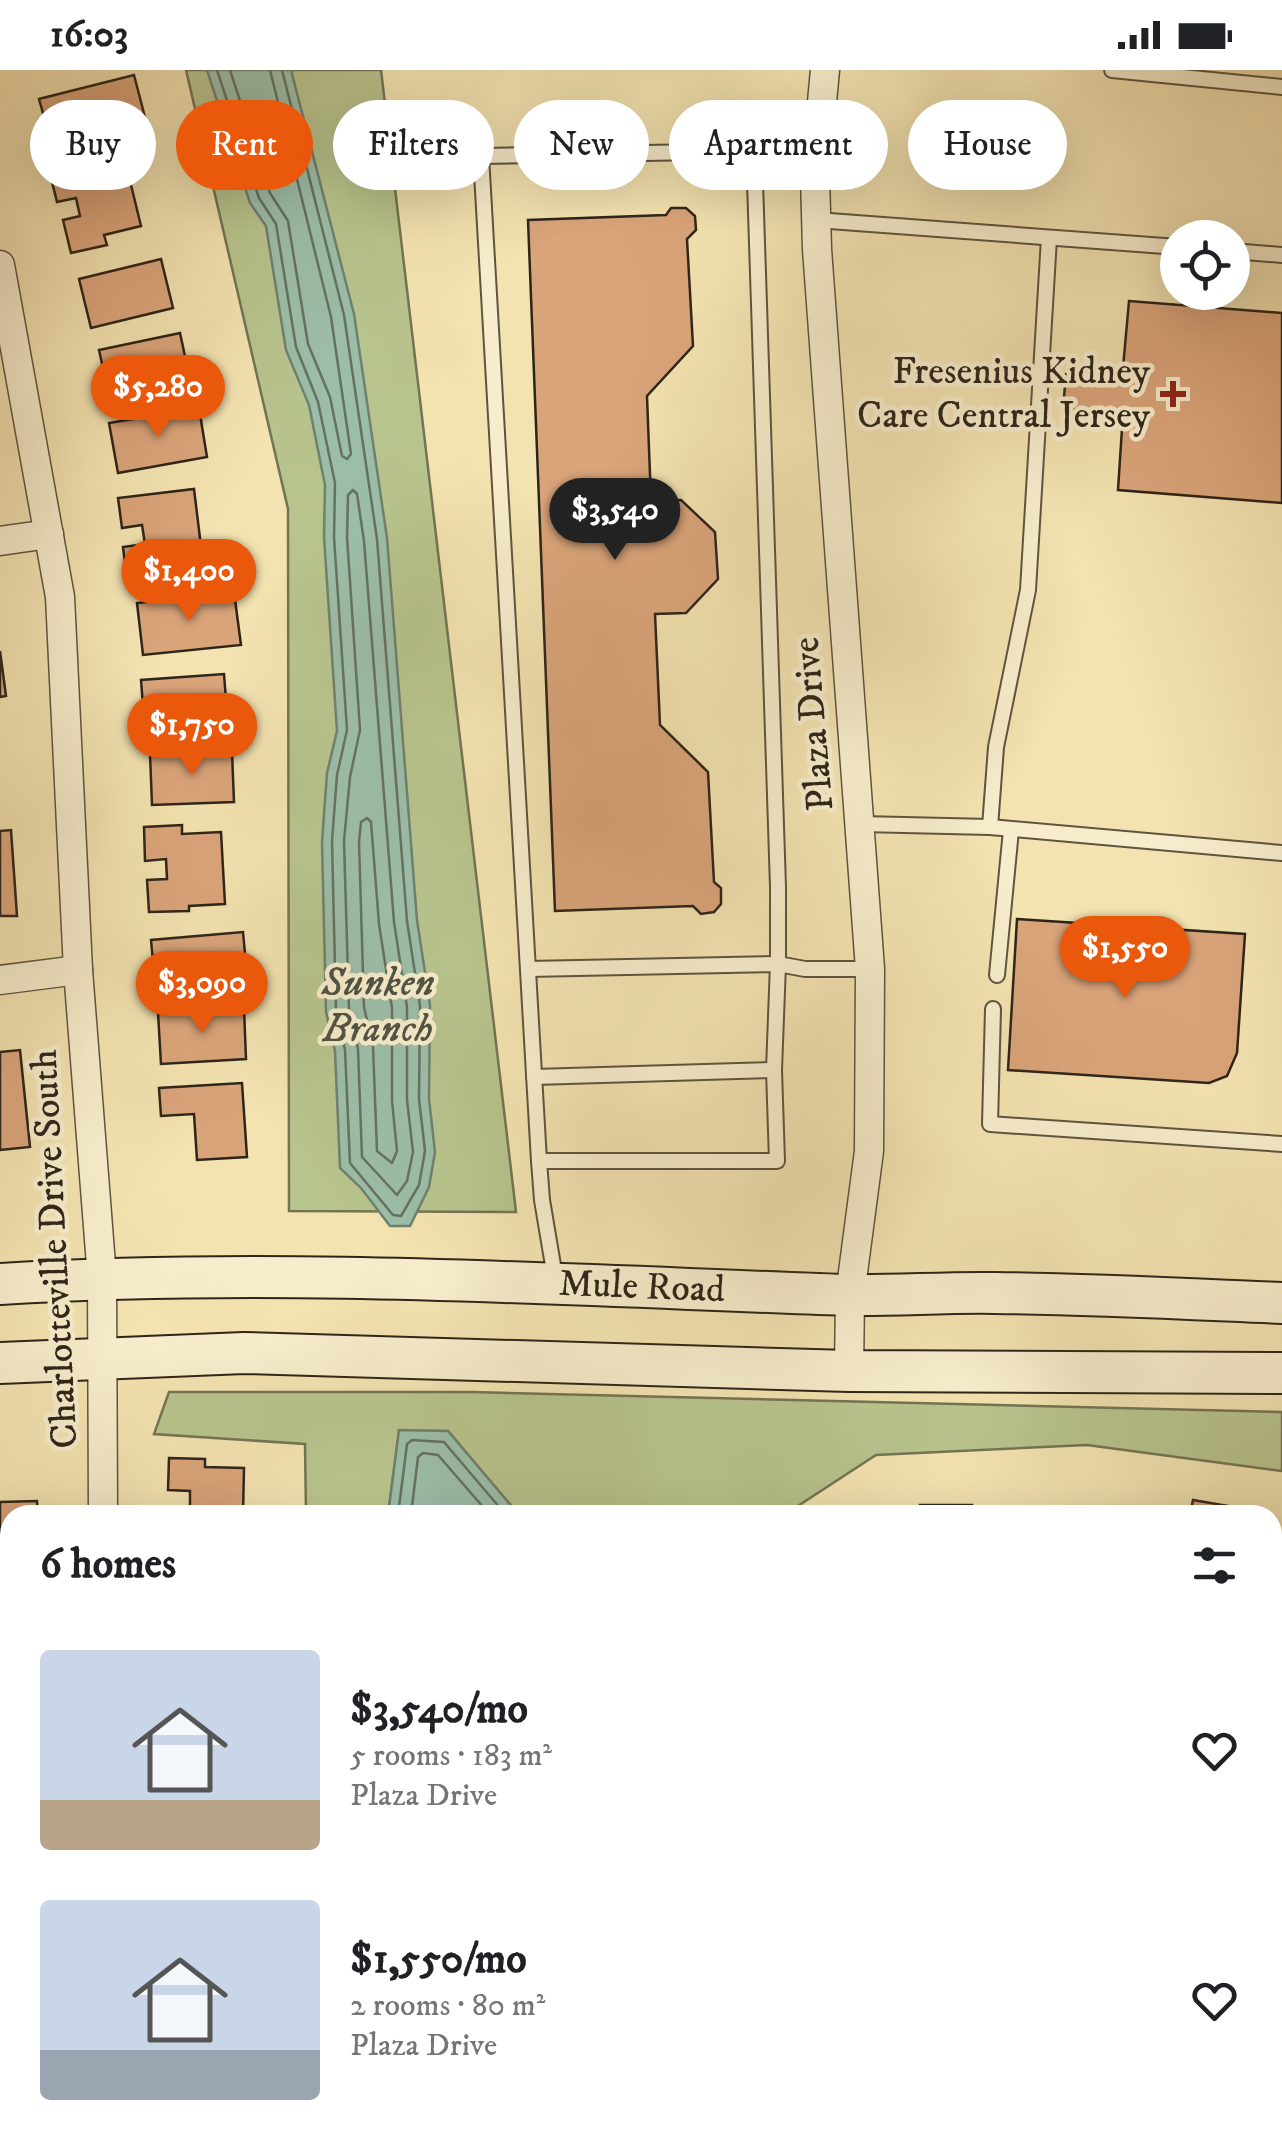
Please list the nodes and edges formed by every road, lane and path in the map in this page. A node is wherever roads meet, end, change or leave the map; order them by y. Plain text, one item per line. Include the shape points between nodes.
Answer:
1 (825, 70) edge
2 (1112, 70) edge
3 (1282, 87) edge
4 (822, 100) edge
5 (669, 153) edge
6 (755, 190) edge
7 (817, 190) edge
8 (816, 220) junction
9 (1049, 238) junction
10 (1160, 246) edge
11 (1250, 253) edge
12 (1282, 255) edge
13 (0, 266) edge
14 (48, 534) junction
15 (0, 542) edge
16 (861, 824) junction
17 (990, 828) junction
18 (1011, 830) junction
19 (1282, 853) edge
20 (778, 964) junction
21 (528, 968) junction
22 (870, 969) junction
23 (78, 970) junction
24 (996, 976) dead end
25 (0, 980) edge
26 (993, 1010) dead end
27 (774, 1070) junction
28 (534, 1077) junction
29 (1282, 1144) edge
30 (539, 1161) junction
31 (102, 1278) junction
32 (556, 1283) junction
33 (0, 1284) edge
34 (850, 1295) junction
35 (1282, 1302) edge
36 (100, 1358) junction
37 (0, 1362) edge
38 (850, 1371) junction
39 (1282, 1373) edge
40 (103, 1505) edge

1 - 4 street, Plaza Drive
2 - 3 lane
5 - 21 lane via 481,156
6 - 20 lane
7 - 8 street, Plaza Drive
8 - 9 lane
8 - 16 street, Plaza Drive
9 - 10 lane
9 - 17 lane via 1028,590 996,747
11 - 12 lane
13 - 14 street, Charlotteville Drive South
14 - 15 street
14 - 23 street, Charlotteville Drive South via 60,597
16 - 17 lane
16 - 22 street, Plaza Drive
17 - 18 lane
18 - 19 lane
18 - 24 lane
20 - 21 lane
20 - 22 lane
20 - 27 lane
21 - 28 lane
22 - 34 street, Plaza Drive via 869,1151
23 - 25 street
23 - 31 street, Charlotteville Drive South
26 - 29 lane via 990,1124
27 - 28 lane
27 - 30 lane via 777,1161
28 - 30 lane
30 - 32 lane
31 - 32 main road, Mule Road
31 - 33 main road, Mule Road
31 - 36 street, Charlotteville Drive South
32 - 34 main road, Mule Road
34 - 35 main road, Mule Road
34 - 38 street, Plaza Drive
36 - 37 main road, Mule Road
36 - 38 main road, Mule Road via 244,1353
36 - 40 street, Charlotteville Drive South
38 - 39 main road, Mule Road

